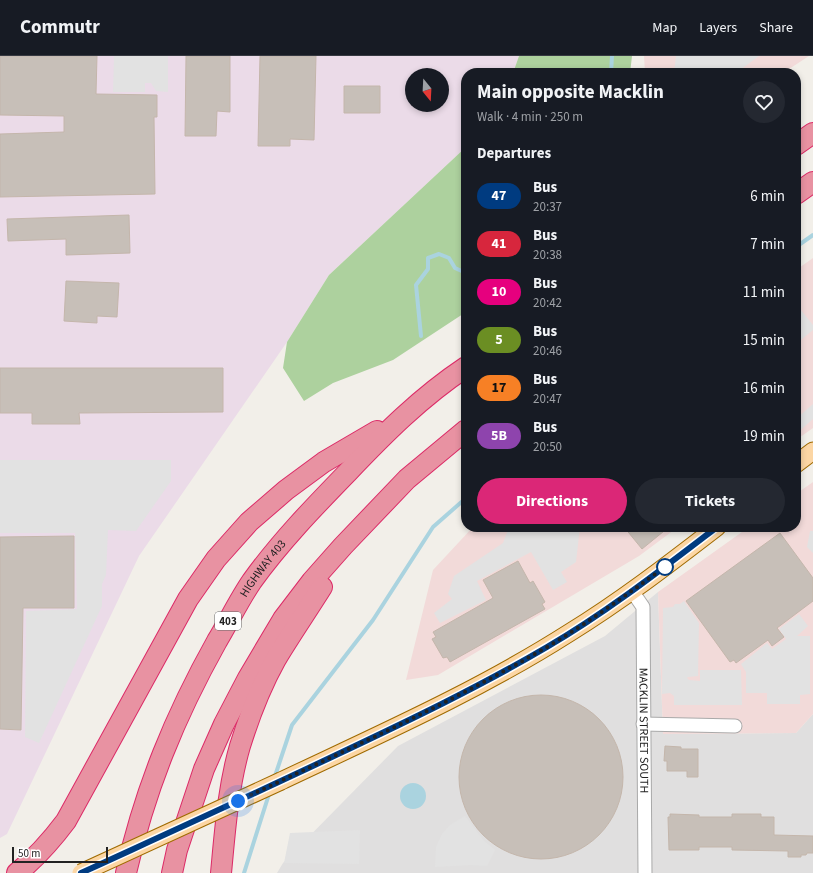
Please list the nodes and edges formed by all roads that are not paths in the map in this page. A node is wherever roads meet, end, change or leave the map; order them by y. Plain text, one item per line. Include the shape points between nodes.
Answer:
1 (813, 133) edge
2 (801, 141) edge
3 (813, 182) edge
4 (801, 190) edge
5 (461, 371) edge
6 (404, 414) junction
7 (461, 434) edge
8 (710, 532) edge
9 (343, 546) junction
10 (632, 591) junction
11 (643, 724) junction
12 (735, 726) dead end
13 (17, 873) edge
14 (81, 873) edge
15 (126, 873) edge
16 (172, 873) edge
17 (221, 873) edge
18 (645, 873) edge

1 - 2 highway
3 - 4 highway
5 - 6 highway, HIGHWAY 403 / 403
6 - 13 highway via 324,462 286,490 249,522 216,559 188,599 66,821 34,860
6 - 15 highway, HIGHWAY 403 / 403 via 278,548 232,614 198,675 156,769
7 - 9 highway via 407,479
8 - 10 main road
9 - 16 highway via 283,619 248,678 204,770 177,850
9 - 17 highway via 326,579 276,660 250,718 233,775
10 - 11 street, MACKLIN STREET SOUTH via 643,607
10 - 14 main road, bridge via 547,647 445,703
11 - 12 street
11 - 18 street, MACKLIN STREET SOUTH

